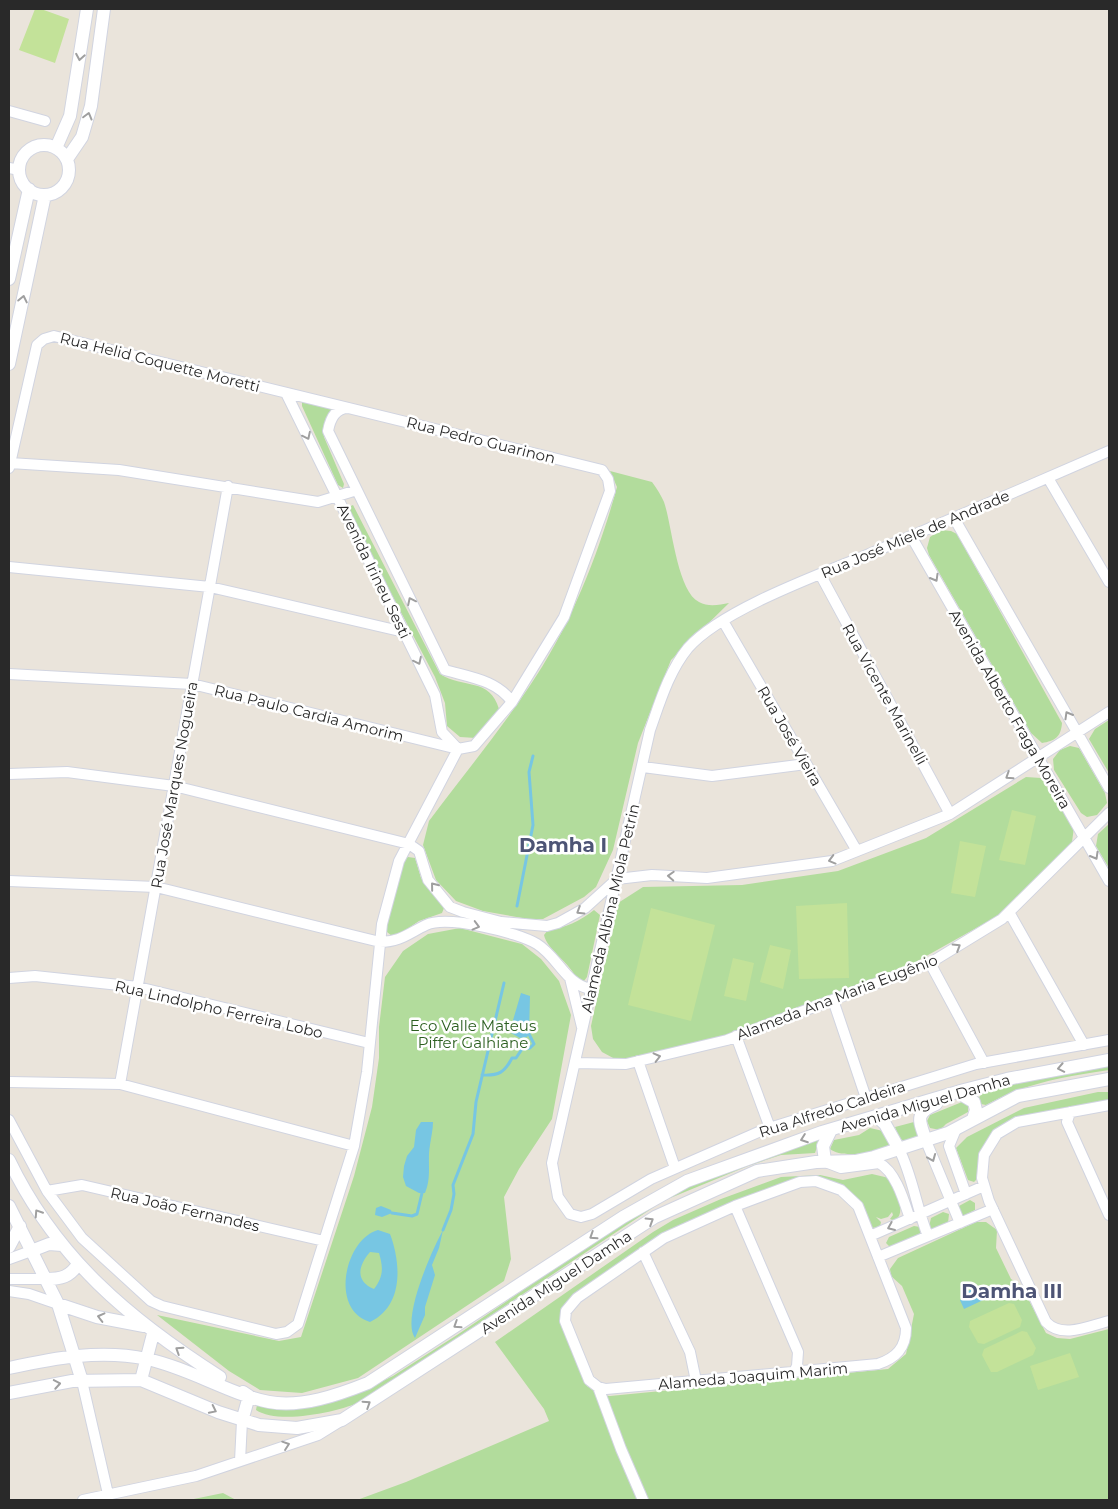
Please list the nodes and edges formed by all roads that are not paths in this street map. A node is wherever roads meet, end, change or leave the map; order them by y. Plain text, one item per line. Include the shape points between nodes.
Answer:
1 (87, 9) edge
2 (104, 9) edge
3 (9, 111) edge
4 (45, 121) dead end
5 (56, 148) junction
6 (67, 159) junction
7 (14, 169) edge
8 (29, 189) junction
9 (45, 195) junction
10 (9, 279) edge
11 (9, 364) edge
12 (286, 393) junction
13 (349, 408) junction
14 (1109, 451) edge
15 (9, 465) edge
16 (1048, 478) junction
17 (228, 486) junction
18 (357, 490) junction
19 (337, 498) junction
20 (954, 518) junction
21 (911, 536) junction
22 (9, 567) edge
23 (820, 574) junction
24 (1109, 582) edge
25 (210, 587) junction
26 (723, 621) junction
27 (404, 632) junction
28 (9, 674) edge
29 (192, 684) junction
30 (512, 702) junction
31 (1109, 712) edge
32 (1078, 732) junction
33 (458, 749) junction
34 (1038, 758) junction
35 (806, 764) junction
36 (643, 767) junction
37 (9, 774) edge
38 (174, 786) junction
39 (1109, 788) edge
40 (1109, 813) edge
41 (950, 814) junction
42 (1084, 838) junction
43 (409, 844) junction
44 (857, 851) junction
45 (617, 879) junction
46 (9, 881) edge
47 (1109, 882) edge
48 (156, 887) junction
49 (1009, 912) junction
50 (380, 942) junction
51 (930, 963) junction
52 (570, 977) junction
53 (9, 978) edge
54 (138, 987) junction
55 (592, 990) junction
56 (833, 1000) junction
57 (582, 1030) junction
58 (736, 1036) junction
59 (1109, 1040) edge
60 (369, 1043) junction
61 (1084, 1045) junction
62 (1109, 1060) edge
63 (638, 1061) junction
64 (575, 1063) junction
65 (984, 1063) junction
66 (1109, 1079) edge
67 (9, 1082) edge
68 (120, 1084) junction
69 (956, 1092) junction
70 (866, 1098) junction
71 (1109, 1105) edge
72 (1070, 1112) junction
73 (876, 1116) junction
74 (9, 1120) edge
75 (973, 1120) junction
76 (770, 1128) junction
77 (956, 1129) junction
78 (831, 1130) junction
79 (926, 1141) junction
80 (354, 1146) junction
81 (900, 1149) junction
82 (9, 1160) edge
83 (825, 1161) junction
84 (675, 1168) junction
85 (983, 1182) junction
86 (47, 1191) junction
87 (966, 1194) junction
88 (950, 1201) junction
89 (9, 1206) edge
90 (735, 1206) junction
91 (993, 1209) junction
92 (570, 1214) joint
93 (1109, 1215) edge
94 (915, 1217) junction
95 (960, 1223) junction
96 (20, 1226) junction
97 (870, 1236) junction
98 (928, 1236) junction
99 (324, 1241) junction
100 (62, 1245) junction
101 (9, 1246) edge
102 (31, 1251) junction
103 (643, 1252) junction
104 (878, 1257) junction
105 (9, 1258) edge
106 (78, 1264) junction
107 (9, 1279) edge
108 (46, 1279) junction
109 (14, 1292) edge
110 (9, 1296) edge
111 (58, 1304) junction
112 (1109, 1321) edge
113 (149, 1330) junction
114 (74, 1356) junction
115 (145, 1359) junction
116 (9, 1368) edge
117 (794, 1372) junction
118 (141, 1380) junction
119 (82, 1381) junction
120 (696, 1381) junction
121 (598, 1387) junction
122 (9, 1393) edge
123 (249, 1396) junction
124 (342, 1420) junction
125 (242, 1421) junction
126 (240, 1461) junction
127 (108, 1494) junction
128 (83, 1500) edge
129 (643, 1500) edge

1 -> 5 street via 70,116
6 -> 2 street via 82,137 91,106
3 - 4 street
5 - 6 street
5 - 7 street via 39,146 31,149
6 - 9 street via 69,175 66,183
7 - 8 street
8 - 9 street
8 - 10 street
11 -> 9 street
12 - 13 street, Rua Helid Coquette Moretti
12 - 15 street, Rua Helid Coquette Moretti via 54,336 37,345
12 -> 19 street, Avenida Irineu Sesti
13 - 18 street, Avenida Irineu Sesti via 335,413 328,431
13 - 30 street, Rua Pedro Guarinon via 602,470 608,479 610,491 564,617
14 - 16 street, Rua José Miele de Andrade
15 - 17 street via 119,470
16 - 20 street, Rua José Miele de Andrade
16 - 24 street
17 - 19 street via 318,502
17 - 25 street, Rua José Marques Nogueira
18 - 19 street
30 -> 18 street, Avenida Irineu Sesti via 505,692 490,683 445,670
19 - 27 street, Avenida Irineu Sesti
20 - 21 street, Rua José Miele de Andrade
32 -> 20 street
21 - 23 street, Rua José Miele de Andrade
21 -> 34 street, Avenida Alberto Fraga Moreira
22 - 25 street
23 - 26 street, Rua José Miele de Andrade
23 - 41 street, Rua Vicente Marinelli
25 - 27 street
25 - 29 street, Rua José Marques Nogueira
26 - 35 street, Rua José Vieira
26 - 36 street, Alameda Albina Miola Petrin via 688,647 676,666 650,730
27 -> 33 street, Avenida Irineu Sesti via 435,695 442,732
28 - 29 street, Rua Paulo Cardia Amorim
29 - 33 street, Rua Paulo Cardia Amorim
29 - 38 street, Rua José Marques Nogueira
30 - 33 street via 474,746
31 - 32 street
32 - 34 street
32 - 39 street
33 - 43 street
34 -> 41 street
34 - 42 street, Avenida Alberto Fraga Moreira
35 - 36 street via 712,776
35 - 44 street, Rua José Vieira
36 - 45 street, Alameda Albina Miola Petrin
37 - 38 street via 67,772
38 - 43 street
38 - 48 street, Rua José Marques Nogueira
40 - 42 street, Alameda Ana Maria Eugênio
41 - 44 street
42 -> 47 street, Avenida Alberto Fraga Moreira
42 - 49 street, Alameda Ana Maria Eugênio
45 -> 43 street via 585,908 558,923 547,926 501,922 450,907 428,880 419,851
43 - 50 street via 399,861
44 -> 45 street via 832,861 707,878 652,875
45 - 55 street, Alameda Albina Miola Petrin
46 - 48 street
48 - 50 street
48 - 54 street, Rua José Marques Nogueira
51 -> 49 street, Alameda Ana Maria Eugênio
49 - 61 street
50 -> 52 street via 404,938 427,924 463,922 525,938 538,945
50 - 60 street
51 - 56 street, Alameda Ana Maria Eugênio
51 - 65 street
52 - 55 street via 576,985
52 - 57 street
53 - 54 street, Rua Lindolpho Ferreira Lobo via 34,976
54 - 60 street, Rua Lindolpho Ferreira Lobo
54 - 68 street, Rua José Marques Nogueira
55 - 57 street, Alameda Albina Miola Petrin
56 - 58 street, Alameda Ana Maria Eugênio
56 - 70 street
57 - 64 street, Alameda Albina Miola Petrin
63 -> 58 street, Alameda Ana Maria Eugênio
58 - 76 street
59 - 61 street, Rua Alfredo Caldeira
60 - 80 street
61 - 65 street, Rua Alfredo Caldeira
62 -> 69 street, Avenida Miguel Damha
63 - 64 street, Alameda Ana Maria Eugênio via 626,1064
63 - 84 street
64 - 92 street, Alameda Albina Miola Petrin via 552,1162 558,1198
65 - 70 street, Rua Alfredo Caldeira
66 - 75 street, Avenida Miguel Damha via 1018,1096
67 - 68 street
68 - 80 street
69 - 73 street, Avenida Miguel Damha
69 - 75 street via 974,1102
69 - 79 street via 922,1112 920,1124
70 - 76 street, Rua Alfredo Caldeira
71 - 72 street
72 - 85 street via 1016,1122 997,1134 984,1155
72 - 93 street via 1067,1122
73 - 78 street, Avenida Miguel Damha
73 - 81 street via 885,1124
74 - 86 street
75 - 77 street, Avenida Miguel Damha
76 - 84 street, Rua Alfredo Caldeira
77 - 79 street, Avenida Miguel Damha
77 - 87 street via 951,1137 950,1150
78 - 83 street via 823,1146
78 -> 123 street, Avenida Miguel Damha via 667,1191 368,1383 308,1401 283,1403
79 - 81 street, Avenida Miguel Damha
79 -> 88 street
80 - 99 street
81 - 83 street, Avenida Miguel Damha via 855,1161
81 - 94 street via 909,1169
100 -> 82 street via 38,1215
83 - 94 street via 841,1168 879,1163 892,1176
124 -> 83 street, Avenida Miguel Damha via 655,1217 757,1171
84 - 92 street, Rua Alfredo Caldeira via 592,1214 581,1217
85 - 87 street
85 - 91 street
86 - 99 street, Rua João Fernandes via 82,1185
86 - 99 street via 82,1238 151,1301 276,1334 287,1332 298,1324
87 - 88 street
88 - 94 street
88 - 95 street
89 - 96 street
90 - 97 street via 800,1182 816,1181 841,1190 858,1206
90 - 103 street via 664,1238
90 - 117 street via 798,1352
91 - 95 street
91 - 112 street via 1041,1314 1052,1328 1072,1330
94 -> 97 street
94 - 98 street
95 - 98 street
96 - 101 street
96 - 102 street
97 - 104 street
98 - 104 street
100 - 102 street via 50,1244
100 - 106 street
102 - 105 street
102 - 108 street
103 - 120 street via 690,1352
103 - 121 street via 577,1298 566,1311 565,1321 590,1380
104 - 117 street, Alameda Joaquim Marim via 906,1328 902,1348 889,1360 878,1364
106 - 108 street via 65,1277
106 - 113 street
107 - 108 street
108 - 111 street
109 - 110 street
109 - 111 street
113 -> 111 street
111 - 114 street
113 - 115 street
123 -> 113 street
114 - 115 street, Avenida Miguel Damha via 96,1353
114 - 116 street, Avenida Miguel Damha
114 - 119 street
115 - 118 street
115 - 123 street, Avenida Miguel Damha via 174,1366
117 - 120 street, Alameda Joaquim Marim
118 - 119 street, Avenida Miguel Damha
118 -> 125 street, Avenida Miguel Damha
122 -> 119 street, Avenida Miguel Damha
119 - 127 street
120 - 121 street, Alameda Joaquim Marim
121 - 129 street
123 - 125 street
124 - 125 street, Avenida Miguel Damha via 297,1428
126 -> 124 street via 318,1435
125 - 126 street
126 - 127 street via 196,1476
127 - 128 street

